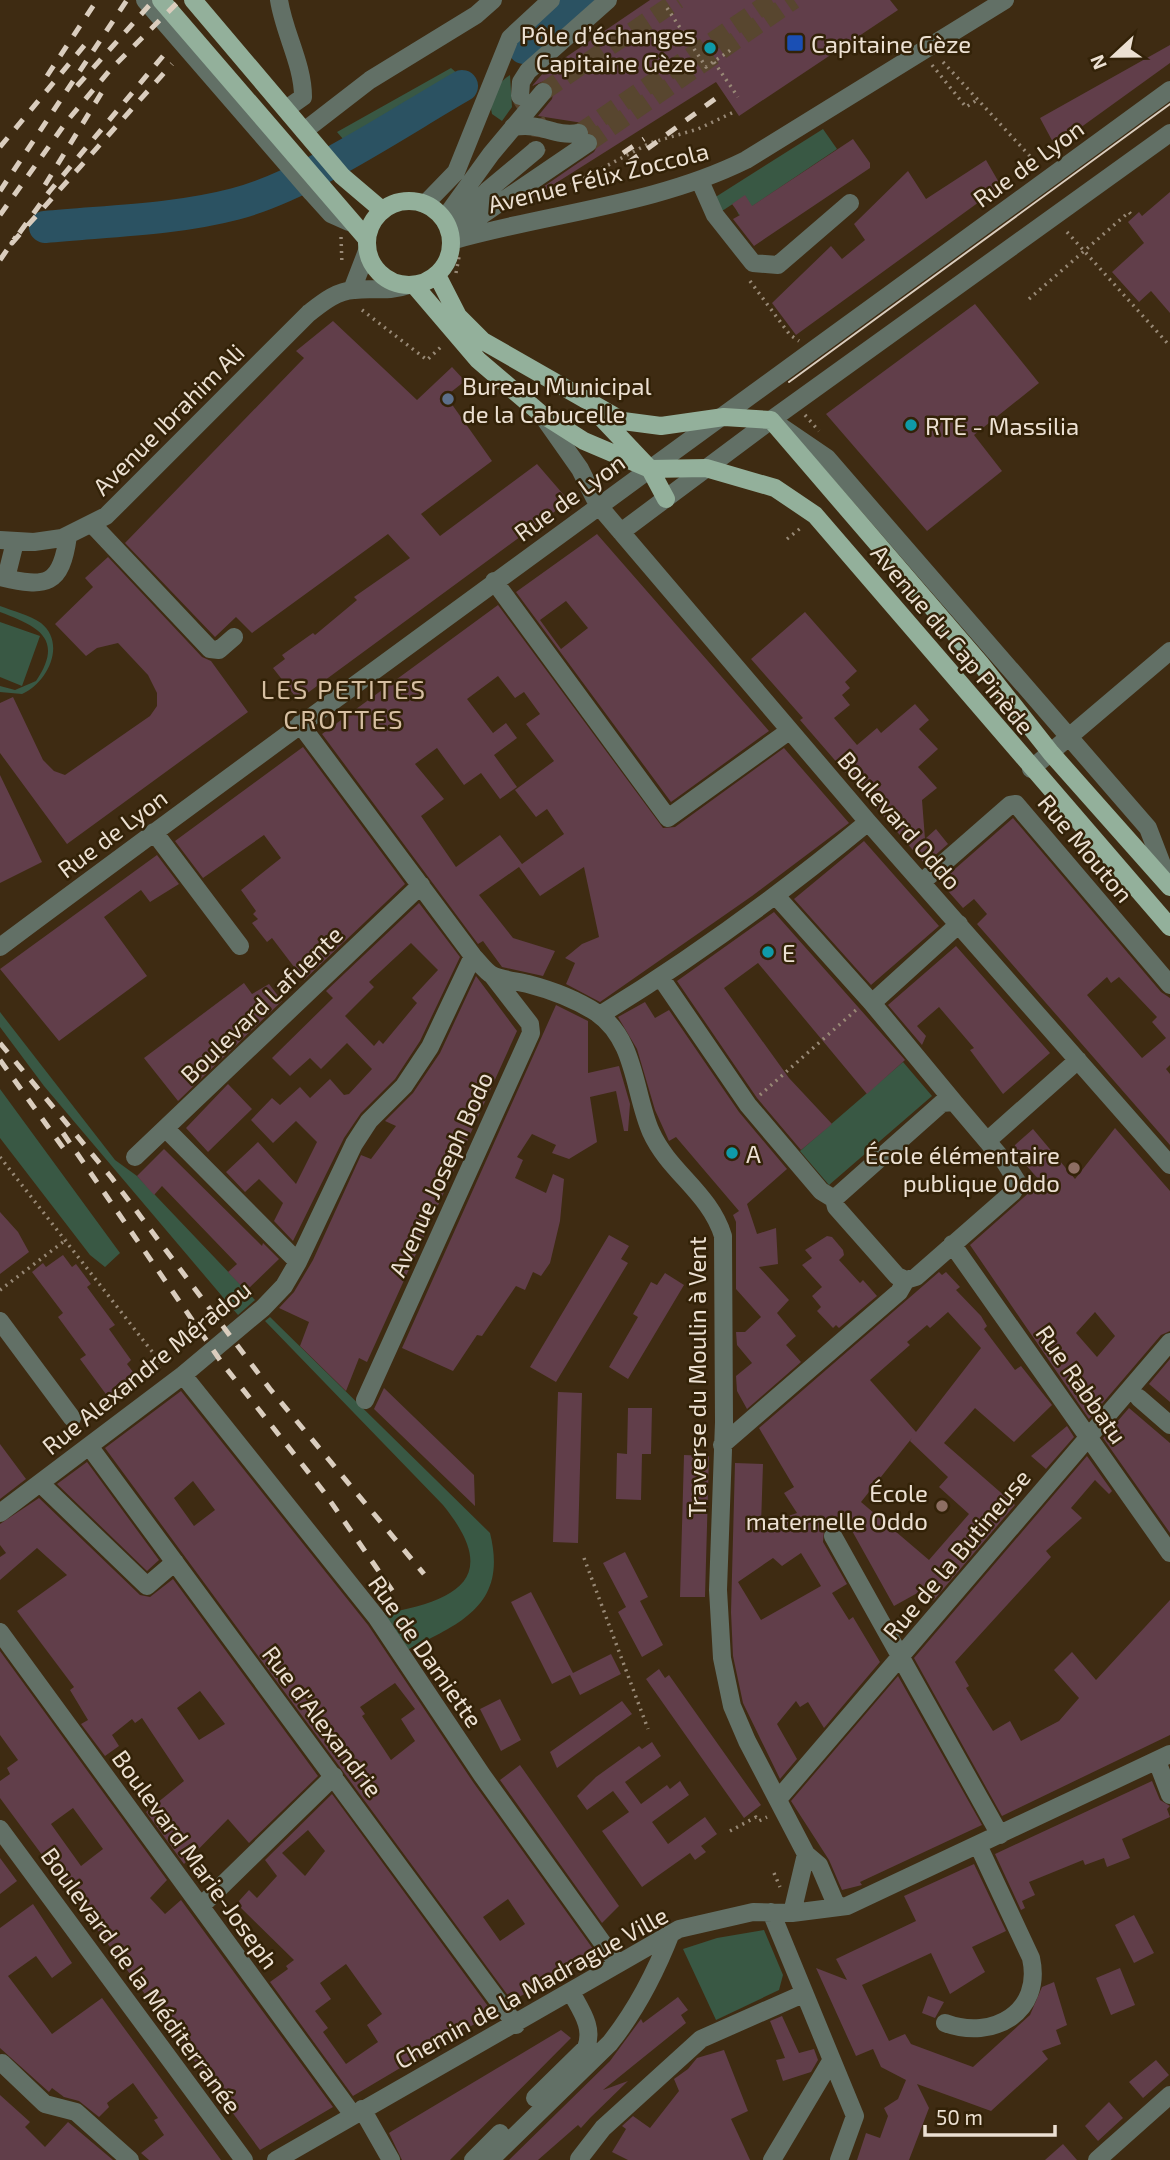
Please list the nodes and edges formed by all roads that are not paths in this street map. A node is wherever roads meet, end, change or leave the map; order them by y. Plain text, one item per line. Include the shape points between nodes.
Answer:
1 (145, 0) edge
2 (161, 0) edge
3 (279, 0) edge
4 (493, 0) edge
5 (551, 0) edge
6 (608, 0) edge
7 (1005, 0) edge
8 (194, 1) edge
9 (173, 24) junction
10 (1170, 90) edge
11 (543, 92) tunnel mouth
12 (520, 96) dead end
13 (286, 109) junction
14 (513, 127) junction
15 (307, 135) junction
16 (1167, 141) edge
17 (536, 150) dead end
18 (700, 181) junction
19 (850, 203) dead end
20 (425, 204) junction
21 (382, 210) junction
22 (449, 232) junction
23 (367, 245) junction
24 (437, 275) junction
25 (412, 285) junction
26 (352, 290) junction
27 (587, 402) junction
28 (540, 413) junction
29 (724, 417) junction
30 (771, 420) junction
31 (706, 468) junction
32 (650, 469) junction
33 (666, 499) junction
34 (598, 505) junction
35 (92, 524) junction
36 (621, 532) junction
37 (68, 536) junction
38 (8, 541) edge
39 (3, 577) edge
40 (494, 581) junction
41 (234, 637) dead end
42 (1170, 651) edge
43 (300, 724) junction
44 (789, 731) junction
45 (1069, 737) junction
46 (1051, 753) junction
47 (1031, 769) junction
48 (868, 822) junction
49 (154, 832) junction
50 (922, 881) junction
51 (421, 886) junction
52 (1170, 886) edge
53 (777, 897) junction
54 (959, 924) junction
55 (1170, 927) edge
56 (240, 946) dead end
57 (0, 947) edge
58 (473, 956) junction
59 (492, 975) junction
60 (661, 978) junction
61 (1170, 985) edge
62 (864, 1006) junction
63 (600, 1015) junction
64 (1078, 1060) junction
65 (954, 1102) junction
66 (166, 1129) junction
67 (987, 1140) junction
68 (135, 1157) dead end
69 (1170, 1165) edge
70 (834, 1199) junction
71 (952, 1244) junction
72 (298, 1262) junction
73 (906, 1280) junction
74 (0, 1322) edge
75 (1170, 1342) edge
76 (183, 1375) junction
77 (1139, 1398) dead end
78 (365, 1400) dead end
79 (72, 1418) road end
80 (1170, 1425) edge
81 (1088, 1436) junction
82 (722, 1445) junction
83 (89, 1447) junction
84 (40, 1483) junction
85 (0, 1513) edge
86 (833, 1536) dead end
87 (1170, 1553) edge
88 (174, 1562) junction
89 (0, 1632) edge
90 (900, 1657) junction
91 (1163, 1757) edge
92 (334, 1776) junction
93 (1170, 1796) edge
94 (779, 1798) junction
95 (0, 1829) edge
96 (1000, 1835) junction
97 (978, 1845) junction
98 (806, 1854) junction
99 (201, 1906) junction
100 (837, 1907) junction
101 (771, 1912) junction
102 (792, 1913) junction
103 (671, 1933) junction
104 (617, 1964) junction
105 (571, 1993) junction
106 (803, 1994) junction
107 (945, 2023) dead end
108 (516, 2025) junction
109 (831, 2061) junction
110 (2, 2063) edge
111 (1170, 2095) edge
112 (357, 2112) junction
113 (579, 2159) edge
114 (130, 2160) edge
115 (244, 2160) edge
116 (276, 2160) edge
117 (391, 2160) edge
118 (473, 2160) edge
119 (490, 2160) edge
120 (772, 2160) edge
121 (839, 2160) edge
122 (1097, 2160) edge

1 - 9 street
2 - 9 main road
3 - 13 street via 303,79 303,97
4 - 15 street via 370,80
5 - 20 street via 510,38 456,172
6 - 12 street via 528,71
7 - 18 street, Avenue Félix Zoccola via 747,160
8 - 13 main road
9 - 23 main road via 345,227
10 - 29 street, Rue de Lyon
11 - 14 street
13 - 15 main road
14 - 22 street
14 - 22 street via 533,124 583,138
15 - 21 main road via 342,176
16 - 30 street
17 - 22 street via 487,191
18 - 19 street via 715,215 753,263 765,265 778,265
18 - 22 street, Avenue Félix Zoccola via 508,225
20 - 21 main road via 405,201
20 - 22 main road
21 - 23 main road via 370,225
22 - 24 main road via 446,262
23 - 25 main road via 381,274
23 - 26 street
24 - 25 main road
24 - 27 main road via 458,316 483,341
25 - 26 street, Avenue Ibrahim Ali via 389,292
25 - 28 main road via 478,360
26 - 35 street, Avenue Ibrahim Ali via 328,298 309,313 155,470
27 - 29 main road via 623,421 661,426
27 - 32 main road
28 - 32 main road via 584,441
28 - 34 street, Boulevard Oddo via 580,469
29 - 30 main road
29 - 32 street, Rue de Lyon
30 - 31 street
30 - 45 street, Avenue du Cap Pinède via 827,458
30 - 46 main road, Avenue du Cap Pinède via 980,663
31 - 32 main road, Avenue du Cap Pinède
31 - 33 street
31 - 47 main road, Avenue du Cap Pinède via 775,488 815,515
32 - 33 main road
32 - 34 street, Rue de Lyon
33 - 36 street
34 - 36 street, Boulevard Oddo
34 - 40 street, Rue de Lyon
35 - 37 street, Avenue Ibrahim Ali
35 - 41 street via 209,649 219,650
36 - 44 street, Boulevard Oddo
37 - 38 street, Avenue Ibrahim Ali
37 - 39 street via 63,567 56,576 26,583
38 - 39 street
40 - 43 street, Rue de Lyon
40 - 44 street via 668,818
42 - 45 street
43 - 49 street, Rue de Lyon
43 - 51 street
44 - 48 street, Boulevard Oddo
45 - 46 street
45 - 52 street, Avenue du Cap Pinède via 1148,828
46 - 47 street
46 - 52 main road, Avenue du Cap Pinède
47 - 55 main road, Avenue du Cap Pinède
48 - 50 street, Boulevard Oddo
48 - 53 street
49 - 56 street
49 - 57 street, Rue de Lyon
50 - 54 street, Boulevard Oddo
50 - 61 street, Rue Mouton via 1016,804
51 - 58 street
51 - 66 street, Boulevard Lafuente
53 - 60 street
53 - 62 street
54 - 62 street
54 - 64 street, Boulevard Oddo
58 - 59 street
58 - 72 street, Rue Alexandre Méradou via 430,1047 404,1086 369,1121 354,1144
59 - 63 street, Traverse du Moulin à Vent via 532,985
59 - 78 street, Avenue Joseph Bodo via 530,1024 531,1033
60 - 63 street
60 - 70 street via 748,1105 821,1191
62 - 65 street
63 - 82 street, Traverse du Moulin à Vent via 629,1059 652,1134 716,1213 723,1236
64 - 67 street
64 - 69 street, Boulevard Oddo
65 - 67 street
65 - 70 street via 942,1103
66 - 68 street, Boulevard Lafuente
66 - 72 street
67 - 71 street via 1018,1184
70 - 73 street via 888,1267
71 - 73 street via 916,1277
71 - 81 street, Rue Rabbatu
72 - 76 street, Rue Alexandre Méradou via 263,1308
73 - 82 street via 899,1292
74 - 79 street
75 - 81 street, Rue de la Butineuse
76 - 83 street, Rue Alexandre Méradou
76 - 104 street, Rue de Damiette via 377,1618
77 - 80 street
81 - 87 street, Rue Rabbatu
81 - 90 street, Rue de la Butineuse
82 - 94 street, Traverse du Moulin à Vent via 722,1658 732,1706
83 - 84 street, Rue Alexandre Méradou
83 - 88 street, Rue d'Alexandrie
84 - 85 street, Rue Alexandre Méradou
84 - 88 street via 147,1586
86 - 90 street
88 - 92 street, Rue d'Alexandrie
89 - 99 street, Boulevard Marie-Joseph
90 - 94 street, Rue de la Butineuse
90 - 96 street
91 - 93 street
91 - 96 street, Chemin de la Madrague Ville
92 - 99 street
92 - 108 street, Rue d'Alexandrie
94 - 98 street, Traverse du Moulin à Vent
95 - 115 street, Boulevard de la Méditerranée
96 - 97 street, Chemin de la Madrague Ville
97 - 100 street, Chemin de la Madrague Ville
97 - 107 street via 1035,1974 1025,2003 1002,2026 962,2029
98 - 100 street, Traverse du Moulin à Vent via 820,1865
98 - 102 street
99 - 112 street, Boulevard Marie-Joseph
100 - 102 street, Chemin de la Madrague Ville
101 - 102 street, Chemin de la Madrague Ville
101 - 103 street, Chemin de la Madrague Ville via 715,1919
101 - 106 street
103 - 104 street, Chemin de la Madrague Ville
103 - 119 street via 654,1977 610,2043
104 - 105 street, Chemin de la Madrague Ville
105 - 108 street, Chemin de la Madrague Ville
105 - 118 street via 589,2028 586,2048
106 - 109 street
106 - 113 street via 701,2039 603,2128
108 - 112 street, Chemin de la Madrague Ville
109 - 120 street
109 - 121 street via 855,2116
110 - 114 street via 45,2104 76,2112
111 - 122 street
112 - 116 street, Chemin de la Madrague Ville
112 - 117 street, Boulevard Marie-Joseph

